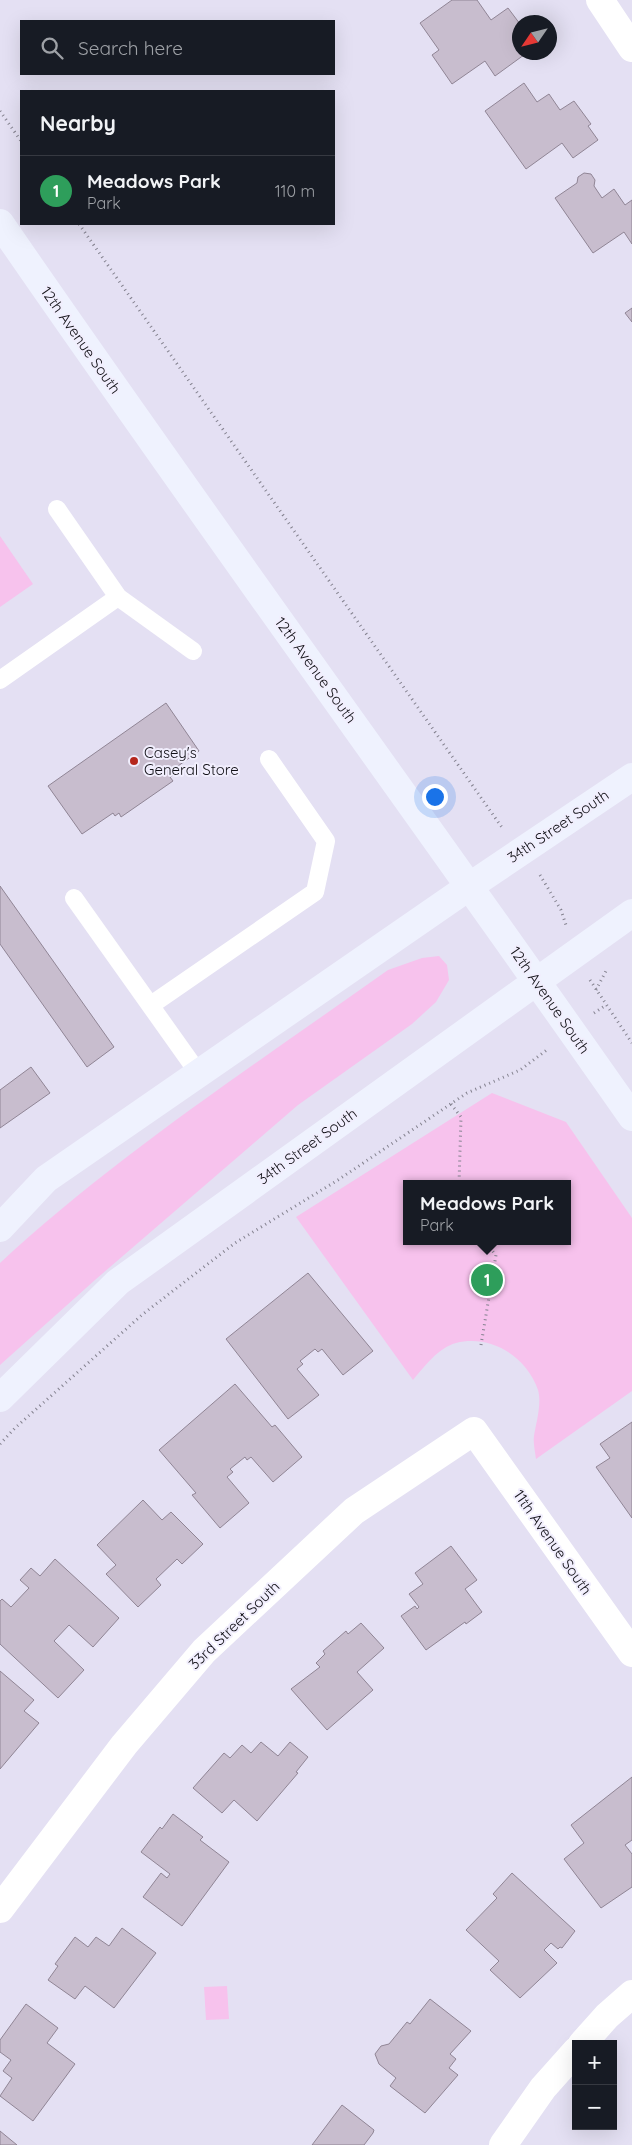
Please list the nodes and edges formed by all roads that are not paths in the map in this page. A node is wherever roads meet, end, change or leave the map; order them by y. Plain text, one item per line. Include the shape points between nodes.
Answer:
1 (600, 0) edge
2 (632, 48) edge
3 (0, 223) edge
4 (57, 509) dead end
5 (118, 597) junction
6 (193, 652) dead end
7 (0, 680) edge
8 (269, 759) dead end
9 (632, 777) edge
10 (470, 886) junction
11 (74, 898) dead end
12 (632, 913) edge
13 (537, 980) junction
14 (151, 1005) junction
15 (199, 1074) junction
16 (632, 1117) edge
17 (0, 1228) edge
18 (0, 1398) edge
19 (474, 1431) joint
20 (632, 1653) edge
21 (0, 1909) edge
22 (632, 1994) edge
23 (586, 2040) edge
24 (572, 2055) edge
25 (503, 2145) edge

1 - 2 street
3 - 10 main road, 12th Avenue South via 105,376
4 - 5 lane
5 - 6 lane
5 - 7 lane
8 - 14 lane via 326,841 315,892
9 - 10 main road, 34th Street South
10 - 13 main road, 12th Avenue South
10 - 15 main road, 34th Street South
11 - 14 lane
12 - 13 main road, 34th Street South
13 - 16 main road, 12th Avenue South
13 - 18 main road, 34th Street South via 118,1282
14 - 15 lane
15 - 17 main road, 34th Street South via 46,1179
19 - 20 street, 11th Avenue South
19 - 21 street, 33rd Street South via 354,1511 204,1651 124,1745
22 - 23 street
24 - 25 street via 543,2088

